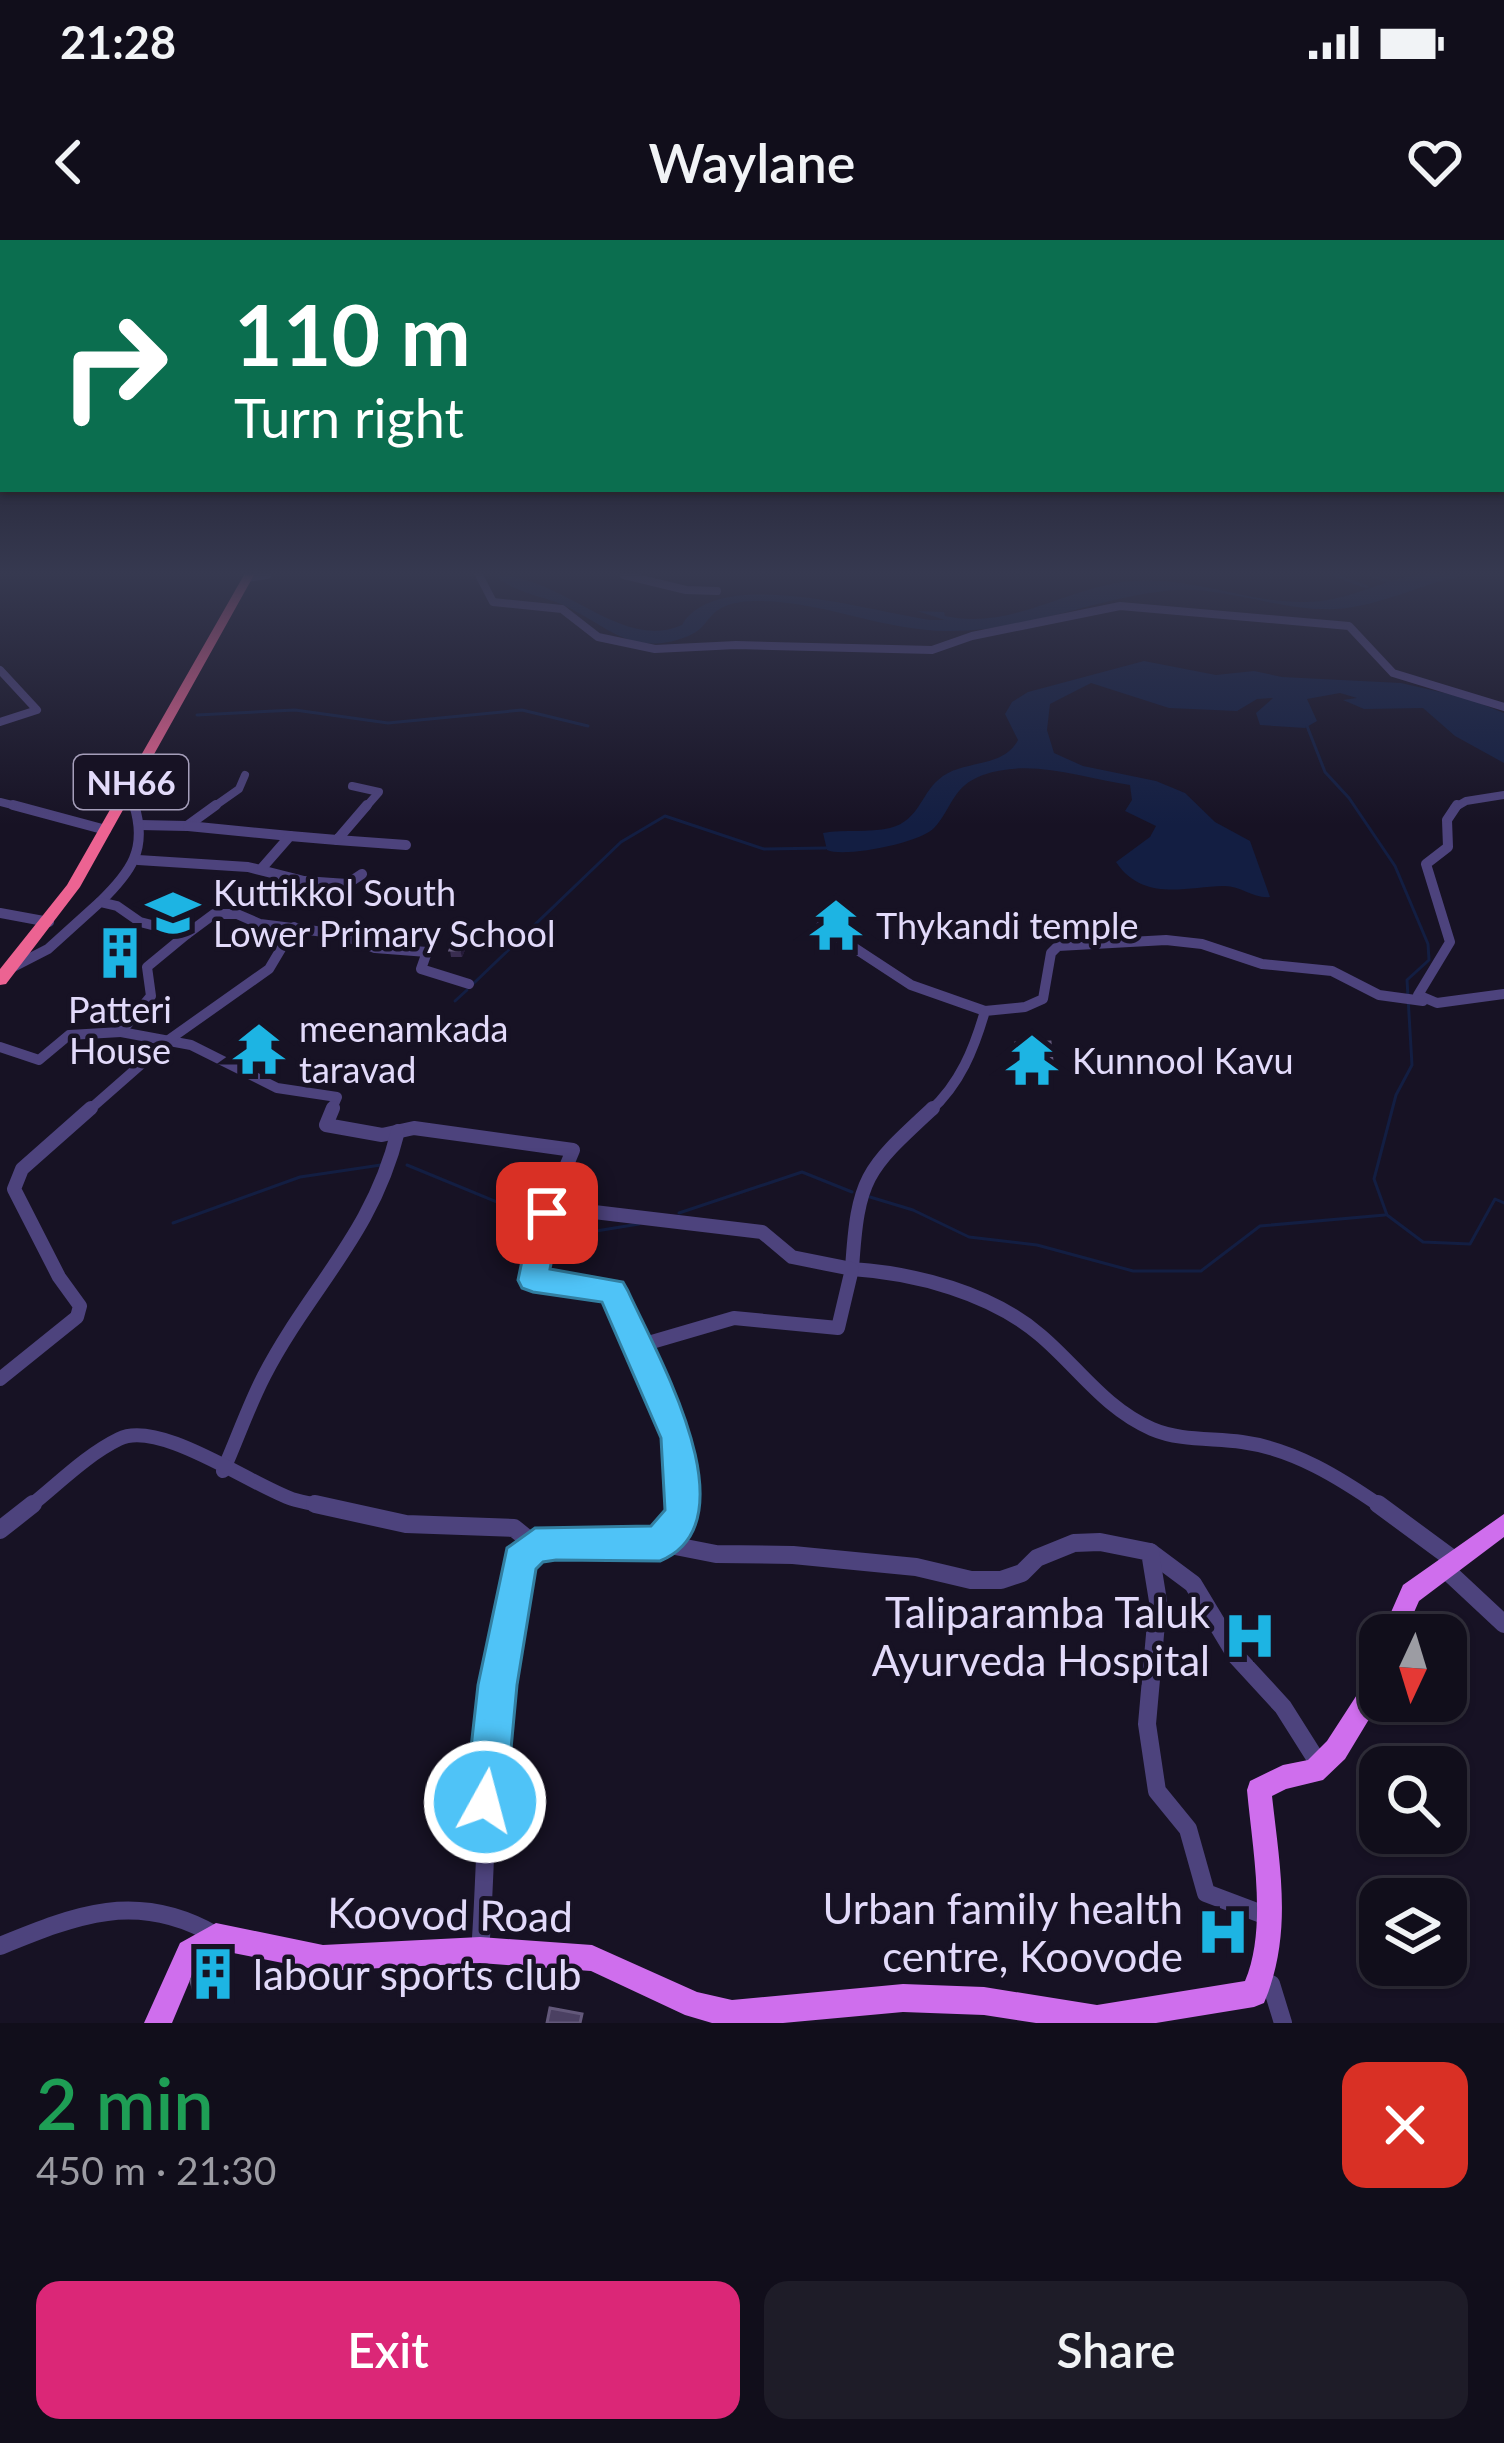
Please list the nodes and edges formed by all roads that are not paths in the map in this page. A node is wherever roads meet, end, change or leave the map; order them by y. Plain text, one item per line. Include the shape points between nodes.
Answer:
1 (202, 658) edge
2 (1378, 658) edge
3 (0, 670) edge
4 (1504, 707) edge
5 (0, 722) edge
6 (245, 775) dead end
7 (352, 786) dead end
8 (128, 790) junction
9 (1504, 795) edge
10 (0, 802) edge
11 (140, 824) junction
12 (187, 826) junction
13 (106, 830) junction
14 (290, 836) junction
15 (337, 840) junction
16 (406, 845) dead end
17 (138, 860) junction
18 (262, 868) junction
19 (362, 874) dead end
20 (100, 902) junction
21 (0, 913) edge
22 (49, 922) junction
23 (820, 926) dead end
24 (294, 927) junction
25 (187, 934) junction
26 (5, 974) edge
27 (469, 984) dead end
28 (1504, 994) edge
29 (1419, 1000) junction
30 (986, 1011) junction
31 (121, 1032) junction
32 (170, 1039) junction
33 (0, 1047) edge
34 (398, 1131) junction
35 (552, 1207) junction
36 (852, 1268) junction
37 (638, 1346) junction
38 (0, 1379) edge
39 (223, 1471) junction
40 (1504, 1524) edge
41 (0, 1530) edge
42 (660, 1543) junction
43 (535, 1545) junction
44 (1150, 1552) junction
45 (1449, 1564) junction
46 (1402, 1614) edge
47 (1504, 1624) edge
48 (1359, 1714) edge
49 (1318, 1764) junction
50 (1267, 1916) junction
51 (216, 1936) junction
52 (0, 1946) edge
53 (480, 1950) junction
54 (1262, 1981) junction
55 (158, 2023) edge
56 (1283, 2023) edge

1 - 8 highway, NH66
2 - 4 street via 1393,674
3 - 5 street via 37,710
6 - 12 street via 239,789
7 - 15 street via 379,792
8 - 11 street
8 - 13 highway, NH66
9 - 29 street via 1455,805 1443,828 1448,847 1426,864 1450,942
10 - 13 street
11 - 12 street
11 - 17 street
12 - 14 street
13 - 22 highway, NH66
14 - 15 street
14 - 18 street
15 - 16 street
17 - 18 street
17 - 20 street
18 - 19 street via 347,884
20 - 25 street
20 - 26 street via 50,949
21 - 22 street
22 - 26 highway, NH66
23 - 30 street via 911,985
24 - 25 street via 225,913
24 - 27 street via 427,952 421,969
24 - 32 street via 269,969
25 - 31 street via 147,968 151,996
28 - 29 street
29 - 30 street via 1379,995 1332,971 1262,964 1202,944 1092,943 1051,953 1042,999
30 - 36 street via 973,1052 944,1098 876,1161 856,1208
31 - 32 street
31 - 33 street via 68,1035 39,1060
32 - 34 street via 277,1088 337,1097 326,1125
32 - 38 street via 22,1168 14,1189 80,1306 77,1317
34 - 35 street via 573,1150
34 - 39 street via 368,1217 265,1374
35 - 36 street via 762,1232 792,1257
35 - 37 street via 533,1280 612,1291
36 - 37 street via 838,1328 734,1318
36 - 45 street via 932,1284 1015,1315 1113,1408 1154,1430 1258,1444 1293,1458 1397,1519
37 - 42 street via 677,1438 682,1515
39 - 41 street via 164,1440 122,1437
39 - 43 street via 312,1504 406,1524 514,1528
40 - 45 main road
42 - 43 street
42 - 44 street via 971,1580 1022,1573 1074,1543
43 - 53 street via 520,1561 498,1685
44 - 49 street via 1193,1584
44 - 50 street via 1157,1601 1148,1724 1157,1791 1188,1829 1206,1893
45 - 46 main road via 1411,1593
45 - 47 street
48 - 49 main road
49 - 50 main road via 1259,1790
50 - 54 main road
51 - 52 street via 191,1919 147,1912 72,1916
51 - 53 main road, Koovod Road via 322,1958
51 - 55 main road via 189,1952
53 - 54 main road, Koovod Road via 592,1958 732,2014 903,1998 1097,2019 1254,1993
54 - 56 street via 1271,1984

